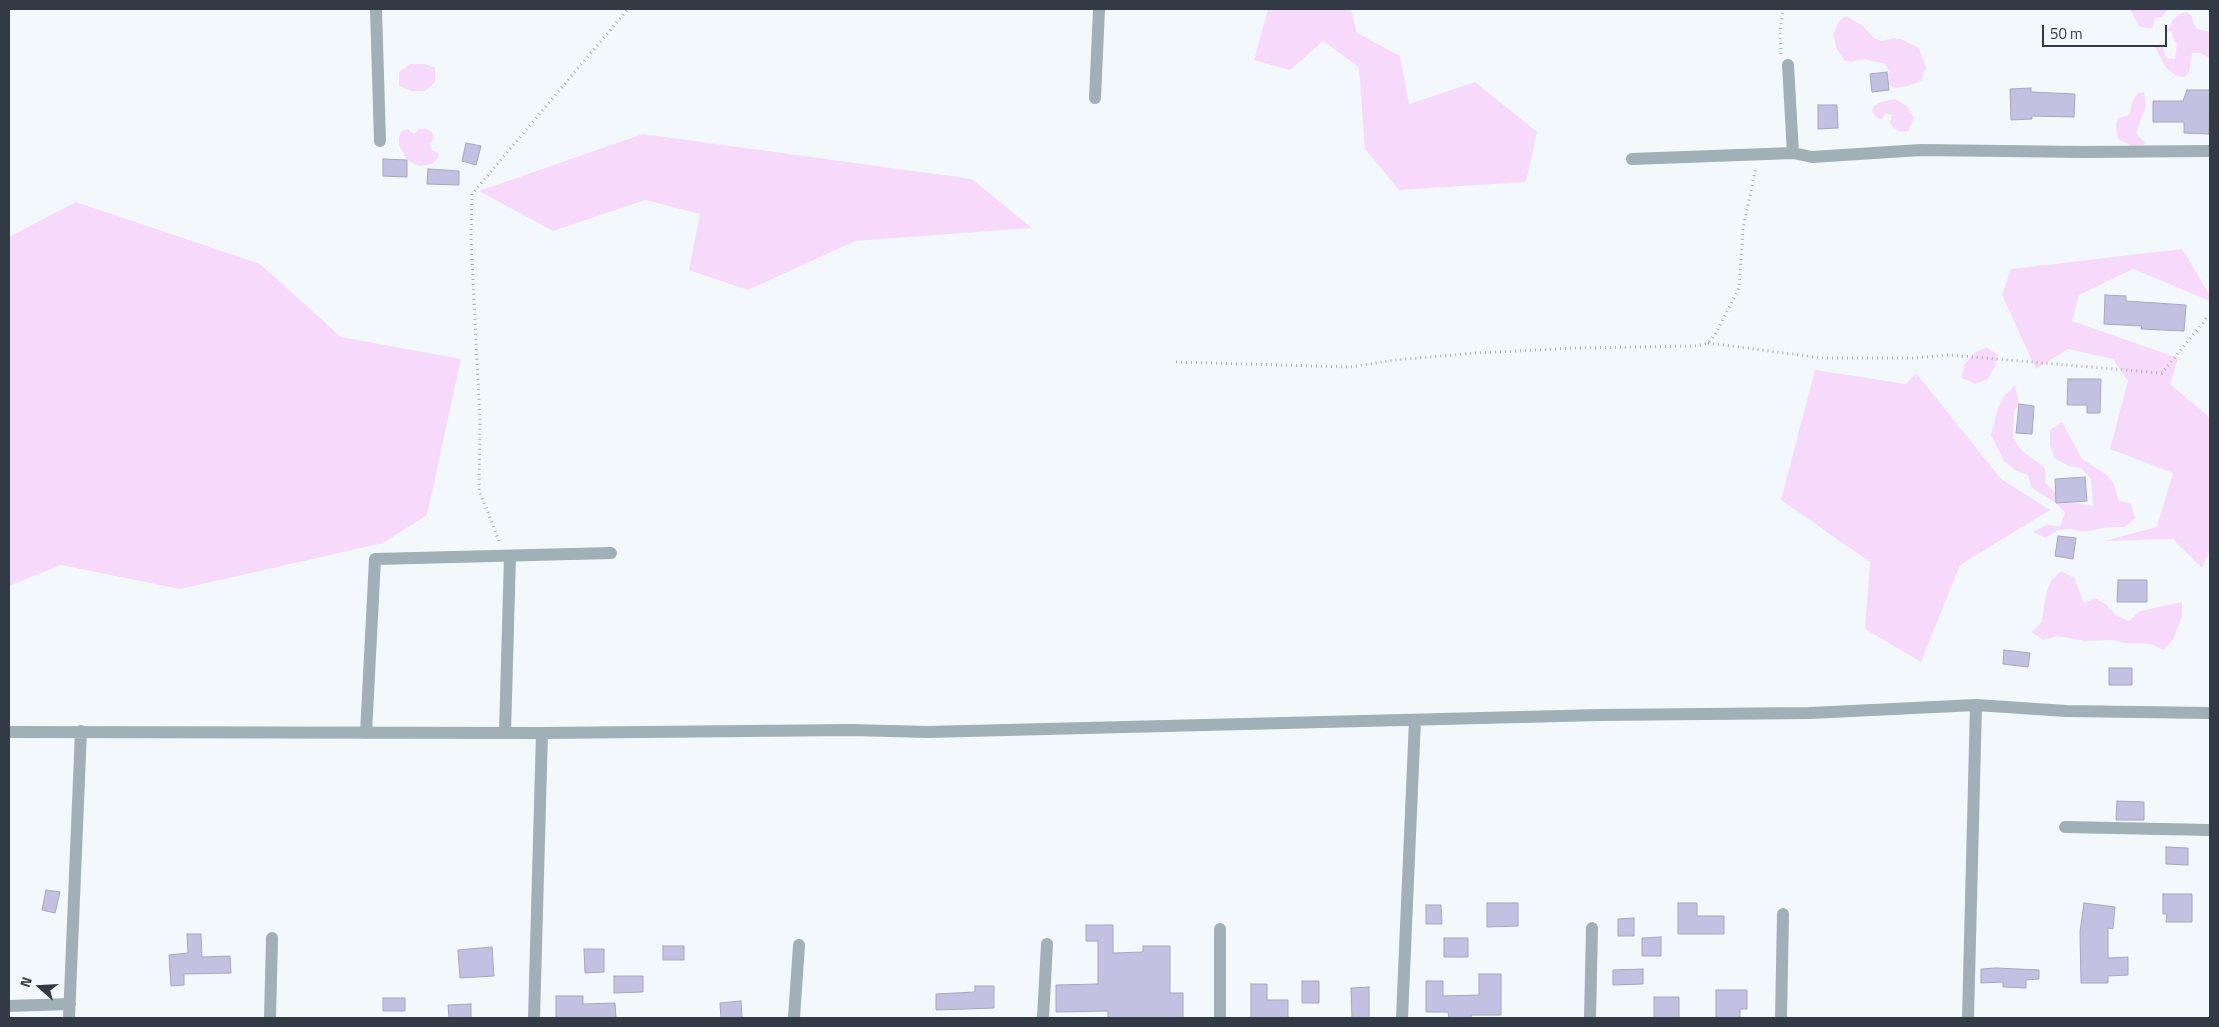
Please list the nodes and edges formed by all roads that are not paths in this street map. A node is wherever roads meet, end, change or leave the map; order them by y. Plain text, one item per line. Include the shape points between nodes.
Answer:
1 (376, 9) edge
2 (1099, 9) edge
3 (1788, 65) road end
4 (1095, 98) dead end
5 (380, 141) dead end
6 (2210, 151) edge
7 (1793, 153) junction
8 (1632, 158) dead end
9 (611, 554) dead end
10 (510, 556) junction
11 (1976, 705) junction
12 (2210, 713) edge
13 (1415, 720) junction
14 (81, 730) junction
15 (9, 732) edge
16 (504, 732) junction
17 (366, 733) junction
18 (542, 733) junction
19 (2064, 826) dead end
20 (2210, 830) edge
21 (1783, 914) dead end
22 (1592, 928) dead end
23 (1220, 929) dead end
24 (272, 938) dead end
25 (1047, 944) dead end
26 (798, 945) dead end
27 (70, 1004) junction
28 (9, 1006) edge
29 (69, 1018) edge
30 (270, 1018) edge
31 (534, 1018) edge
32 (794, 1018) edge
33 (1043, 1018) edge
34 (1220, 1018) edge
35 (1402, 1018) edge
36 (1590, 1018) edge
37 (1781, 1018) edge
38 (1968, 1018) edge

1 - 5 street
2 - 4 street
3 - 7 street
6 - 7 street via 1921,150 1812,157
7 - 8 street
9 - 10 street
10 - 16 street
10 - 17 street via 375,559
11 - 12 street
11 - 13 street via 1810,713
11 - 38 street
13 - 18 street via 928,732
13 - 35 street
14 - 15 street
14 - 17 street
14 - 27 street
16 - 17 street
16 - 18 street
18 - 31 street
19 - 20 street
21 - 37 street
22 - 36 street
23 - 34 street
24 - 30 street
25 - 33 street
26 - 32 street
27 - 28 street
27 - 29 street

